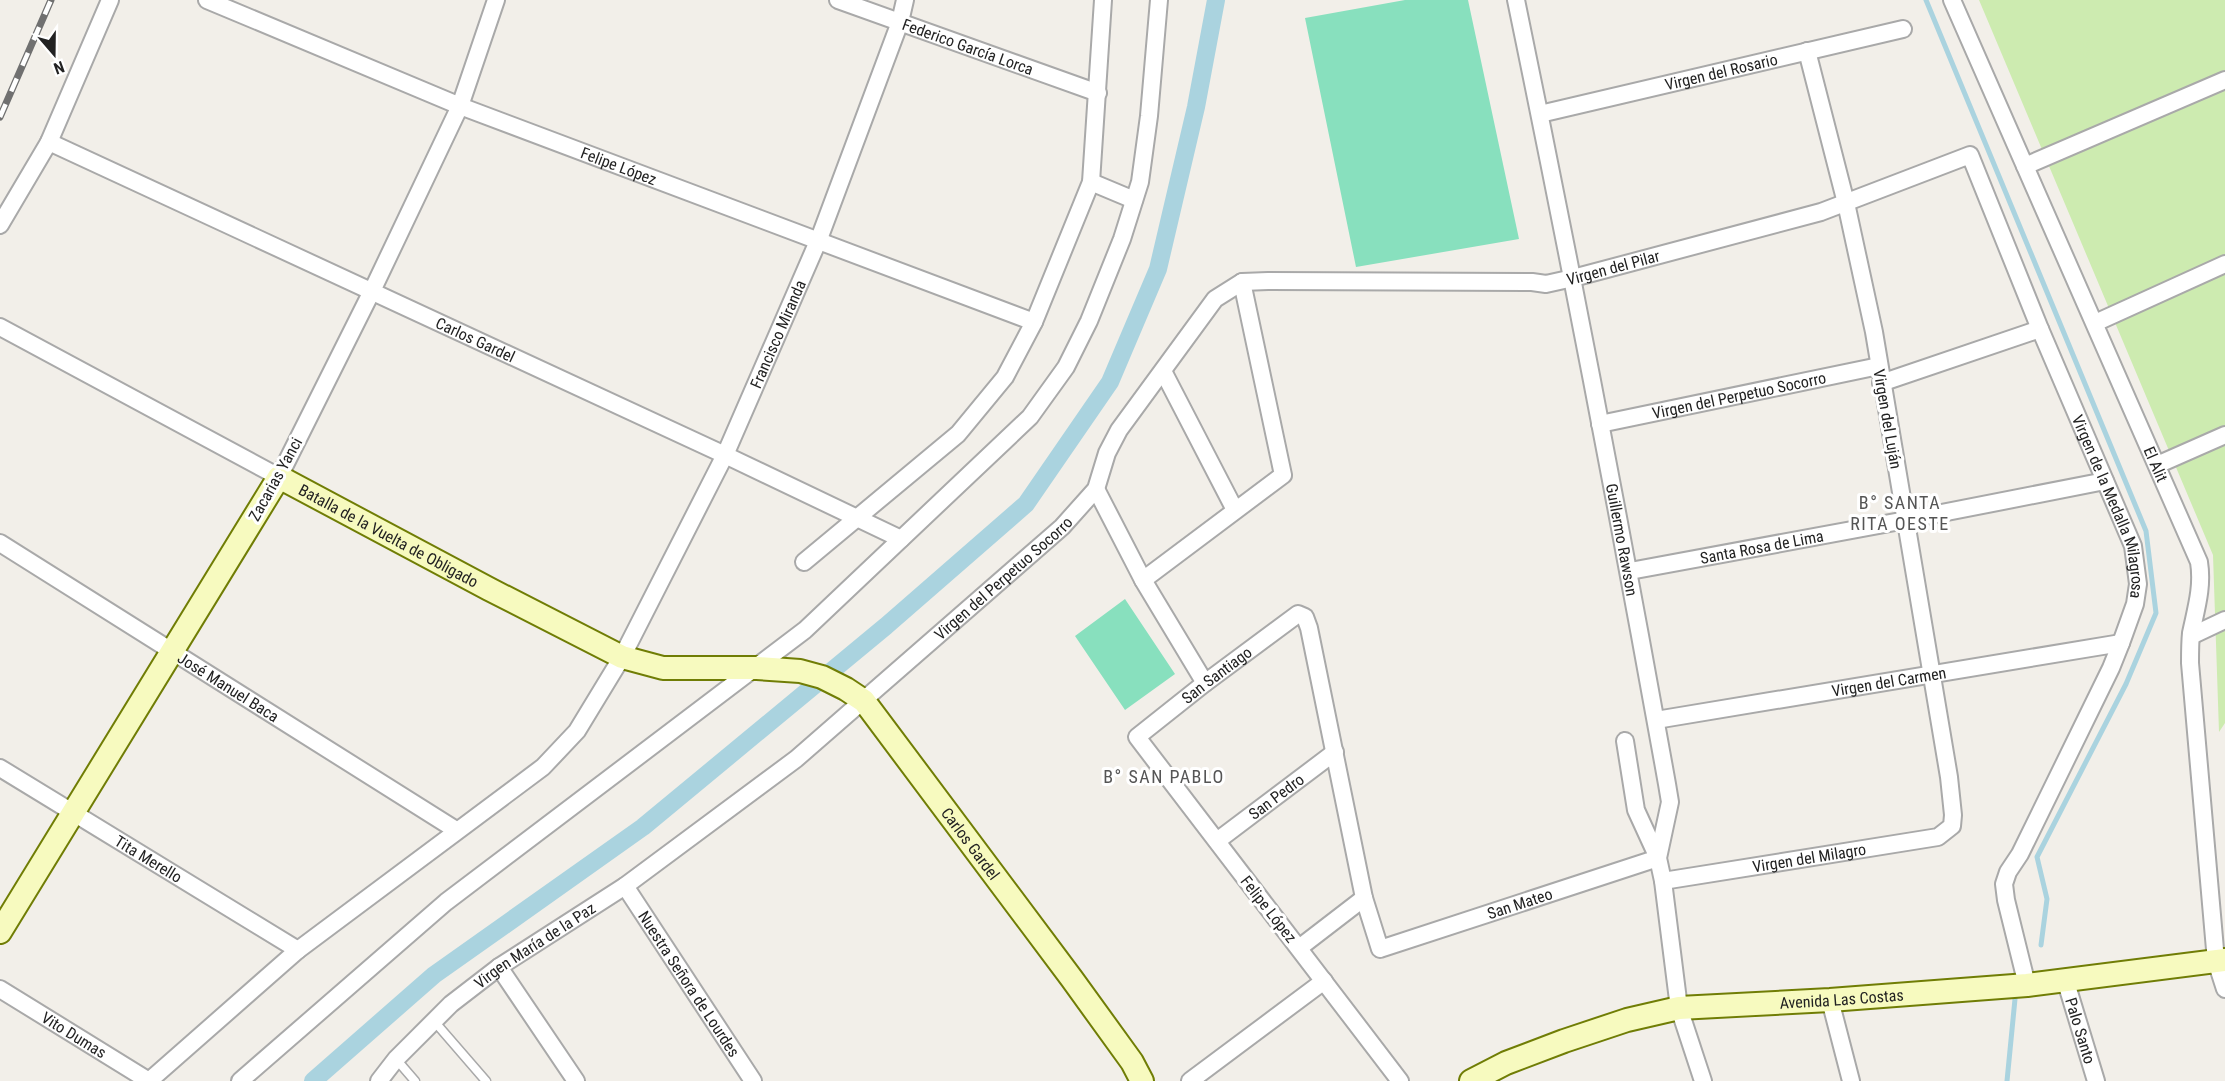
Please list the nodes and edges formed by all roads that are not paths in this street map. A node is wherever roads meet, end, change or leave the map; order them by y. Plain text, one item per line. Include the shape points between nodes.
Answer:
1 (110, 0) edge
2 (207, 0) edge
3 (496, 0) edge
4 (837, 0) edge
5 (905, 0) edge
6 (1103, 0) edge
7 (1159, 0) edge
8 (1516, 0) edge
9 (1952, 0) edge
10 (900, 22) junction
11 (1903, 29) dead end
12 (1807, 51) junction
13 (2225, 80) edge
14 (1098, 93) junction
15 (460, 106) junction
16 (1540, 114) junction
17 (49, 142) junction
18 (1970, 155) joint
19 (2025, 166) junction
20 (1091, 182) junction
21 (1134, 200) junction
22 (1846, 203) junction
23 (0, 225) edge
24 (819, 239) junction
25 (2225, 264) edge
26 (1574, 278) junction
27 (1242, 282) junction
28 (372, 291) junction
29 (1034, 322) junction
30 (2095, 323) junction
31 (0, 327) edge
32 (2040, 329) junction
33 (1163, 371) junction
34 (1880, 375) junction
35 (1600, 424) junction
36 (2225, 435) edge
37 (725, 455) junction
38 (2157, 465) junction
39 (279, 477) junction
40 (2105, 481) junction
41 (1096, 489) junction
42 (1236, 510) junction
43 (858, 519) junction
44 (1905, 520) junction
45 (901, 539) junction
46 (0, 543) edge
47 (804, 562) dead end
48 (1630, 571) junction
49 (1143, 580) junction
50 (2225, 620) edge
51 (2191, 636) junction
52 (2121, 643) junction
53 (171, 651) junction
54 (622, 657) junction
55 (757, 668) junction
56 (1931, 673) junction
57 (1205, 683) junction
58 (864, 700) junction
59 (1656, 720) junction
60 (1137, 737) joint
61 (1626, 741) dead end
62 (1335, 752) junction
63 (0, 768) edge
64 (73, 812) junction
65 (707, 826) joint
66 (1952, 826) joint
67 (456, 830) junction
68 (1217, 841) junction
69 (1658, 858) junction
70 (1663, 881) junction
71 (625, 886) junction
72 (1364, 898) junction
73 (0, 932) edge
74 (1299, 948) junction
75 (298, 950) junction
76 (2220, 960) edge
77 (500, 967) junction
78 (2065, 979) junction
79 (1324, 981) junction
80 (2027, 985) junction
81 (0, 989) edge
82 (2225, 989) edge
83 (1830, 1000) junction
84 (1679, 1008) junction
85 (434, 1021) junction
86 (396, 1059) junction
87 (1510, 1072) edge
88 (1198, 1079) edge
89 (149, 1081) edge
90 (240, 1081) edge
91 (379, 1081) edge
92 (415, 1081) edge
93 (486, 1081) edge
94 (576, 1081) edge
95 (753, 1081) edge
96 (1142, 1081) edge
97 (1400, 1081) edge
98 (1471, 1081) edge
99 (1704, 1081) edge
100 (1851, 1081) edge
101 (2096, 1081) edge

1 - 17 street
2 - 15 street, Felipe López
3 - 15 street, Zacarias Yanci
4 - 10 street, Federico García Lorca
5 - 10 street, Francisco Miranda
6 - 14 street
7 - 21 street via 1149,116
8 - 16 street, Guillermo Rawson
9 - 19 street, El Alit
10 - 14 street, Federico García Lorca
10 - 24 street, Francisco Miranda
11 - 12 street, Virgen del Rosario
12 - 16 street, Virgen del Rosario
12 - 22 street, Virgen del Luján
13 - 19 street
14 - 20 street
15 - 24 street, Felipe López
15 - 28 street, Zacarias Yanci
16 - 26 street, Guillermo Rawson
17 - 23 street
17 - 28 street, Carlos Gardel
18 - 22 street, Virgen del Pilar
18 - 32 street, Virgen de la Medalla Milagrosa
19 - 30 street, El Alit
20 - 21 street
20 - 29 street
21 - 45 street via 1089,321 1066,367 1030,417
22 - 26 street, Virgen del Pilar
22 - 34 street, Virgen del Luján
24 - 29 street, Felipe López
24 - 37 street, Francisco Miranda
25 - 30 street
26 - 27 street, Virgen del Pilar via 1546,284
26 - 35 street, Guillermo Rawson
27 - 33 street, Virgen del Perpetuo Socorro via 1215,299
27 - 42 street via 1283,475
28 - 37 street, Carlos Gardel
28 - 39 street, Zacarias Yanci
29 - 43 street via 1005,377 958,434
30 - 38 street, El Alit
31 - 39 street, Batalla de la Vuelta de Obligado
32 - 34 street, Virgen del Perpetuo Socorro
32 - 40 street, Virgen de la Medalla Milagrosa
33 - 41 street, Virgen del Perpetuo Socorro via 1119,430
33 - 42 street
34 - 35 street, Virgen del Perpetuo Socorro
34 - 44 street, Virgen del Luján
35 - 48 street, Guillermo Rawson
36 - 38 street
37 - 43 street, Carlos Gardel
37 - 54 street, Francisco Miranda
38 - 51 street, El Alit via 2202,577
39 - 53 street, Zacarias Yanci
39 - 54 street, Batalla de la Vuelta de Obligado
40 - 44 street, Santa Rosa de Lima
40 - 52 street, Virgen de la Medalla Milagrosa via 2138,567 2135,604
41 - 49 street
41 - 58 street, Virgen del Perpetuo Socorro via 1062,526
42 - 49 street
43 - 45 street, Carlos Gardel
43 - 47 street
44 - 48 street, Santa Rosa de Lima
44 - 56 street, Virgen del Luján
45 - 55 street via 806,630
46 - 53 street, José Manuel Baca
48 - 59 street, Guillermo Rawson
49 - 57 street
50 - 51 street
51 - 76 street, El Alit via 2190,663
52 - 56 street, Virgen del Carmen
52 - 80 street, Virgen de la Medalla Milagrosa via 2004,884
53 - 64 street, Zacarias Yanci
53 - 67 street, José Manuel Baca
54 - 55 street, Batalla de la Vuelta de Obligado via 663,668
54 - 67 street, Francisco Miranda via 577,731 550,760
55 - 58 street, Carlos Gardel via 800,670 846,688
55 - 90 street via 446,902
56 - 59 street, Virgen del Carmen
56 - 66 street, Virgen del Luján via 1949,777
57 - 60 street, San Santiago
57 - 62 street, San Santiago via 1298,614 1305,617
58 - 65 street, Virgen del Perpetuo Socorro via 796,759
58 - 96 street, Carlos Gardel via 1072,979
59 - 69 street, Guillermo Rawson via 1670,802
60 - 68 street, Felipe López
61 - 69 street via 1636,810
62 - 68 street, San Pedro
62 - 72 street
63 - 64 street, Tita Merello
64 - 73 street, Zacarias Yanci
64 - 75 street, Tita Merello
65 - 71 street, Virgen María de la Paz
66 - 70 street, Virgen del Milagro via 1938,837
67 - 75 street, Francisco Miranda
68 - 74 street, Felipe López
69 - 70 street, Guillermo Rawson
69 - 72 street, San Mateo via 1380,949
70 - 84 street, Guillermo Rawson
71 - 77 street, Virgen María de la Paz
71 - 95 street, Nuestra Señora de Lourdes
72 - 74 street
74 - 79 street, Felipe López
75 - 89 street, Francisco Miranda
76 - 78 street, Avenida Las Costas
76 - 82 street, El Alit
77 - 85 street, Virgen María de la Paz
77 - 94 street
78 - 80 street, Avenida Las Costas
78 - 101 street, Palo Santo
79 - 88 street
79 - 97 street, Felipe López
80 - 83 street, Avenida Las Costas
81 - 89 street, Vito Dumas
83 - 84 street, Avenida Las Costas
83 - 100 street
84 - 87 street, Avenida Las Costas via 1564,1041
84 - 99 street, Guillermo Rawson
85 - 86 street, Virgen María de la Paz
85 - 93 lane
86 - 91 street, Virgen María de la Paz
86 - 92 lane
87 - 98 street, Avenida Las Costas

